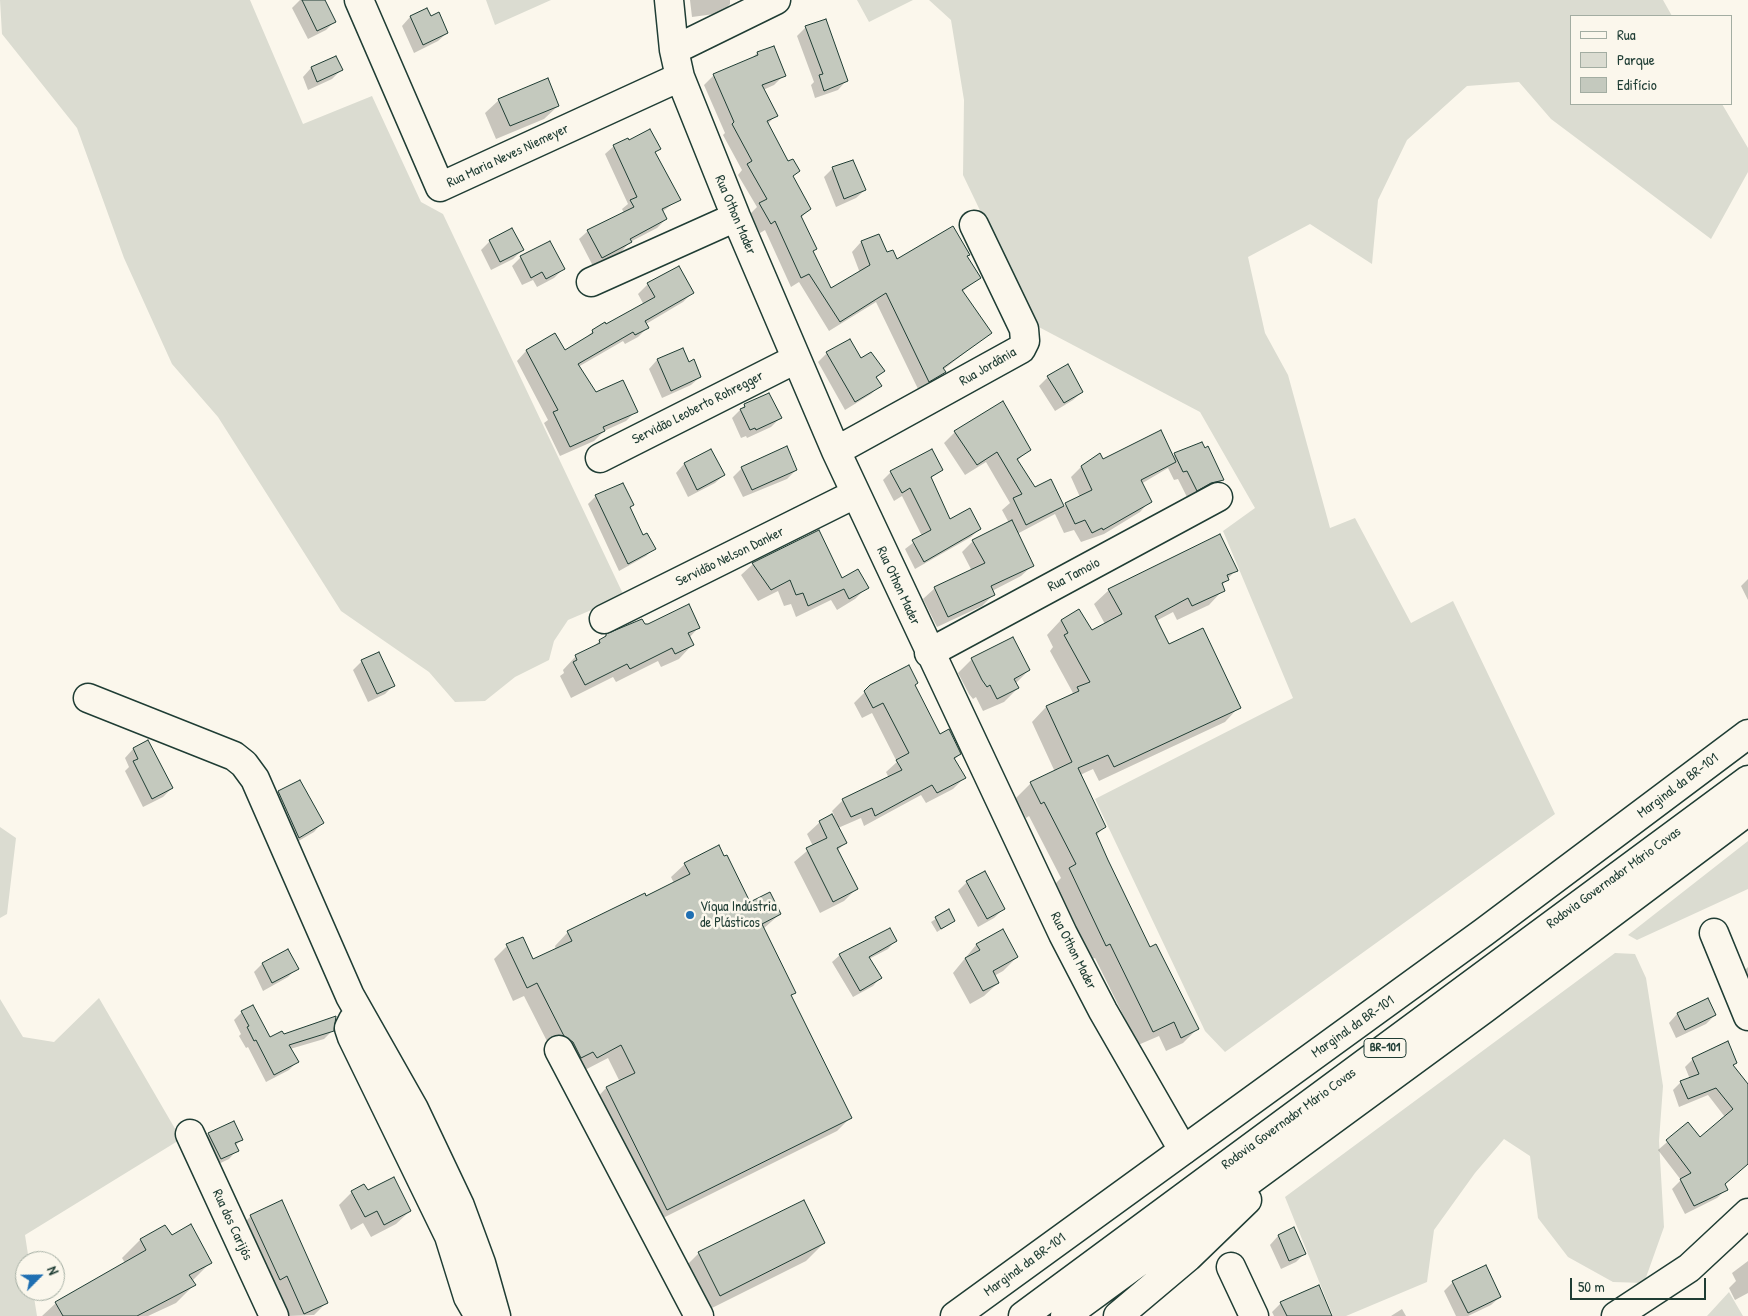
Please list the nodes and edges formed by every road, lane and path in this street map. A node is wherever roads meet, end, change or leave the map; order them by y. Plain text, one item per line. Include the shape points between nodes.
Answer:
1 (359, 0) edge
2 (669, 0) edge
3 (776, 0) edge
4 (674, 50) junction
5 (680, 77) junction
6 (736, 217) junction
7 (974, 225) dead end
8 (591, 282) dead end
9 (796, 359) junction
10 (836, 451) junction
11 (600, 458) dead end
12 (856, 494) junction
13 (1218, 497) dead end
14 (604, 619) dead end
15 (929, 653) junction
16 (88, 698) dead end
17 (1748, 734) edge
18 (1748, 780) edge
19 (1748, 811) edge
20 (1714, 933) dead end
21 (361, 1014) junction
22 (1748, 1016) edge
23 (558, 1050) dead end
24 (1325, 1126) junction
25 (190, 1134) dead end
26 (1183, 1150) junction
27 (1748, 1213) edge
28 (1231, 1267) dead end
29 (274, 1316) edge
30 (479, 1316) edge
31 (496, 1316) edge
32 (699, 1316) edge
33 (955, 1316) edge
34 (1022, 1316) edge
35 (1065, 1316) edge
36 (1118, 1316) edge
37 (1254, 1316) edge
38 (1616, 1316) edge

1 - 5 main road, Rua Maria Neves Niemeyer via 440,187
2 - 4 main road, Rua Othon Mader
3 - 4 main road
4 - 5 main road, Rua Othon Mader
5 - 6 main road, Rua Othon Mader
6 - 8 main road
6 - 9 main road, Rua Othon Mader
7 - 10 main road, Rua Jordânia via 1024,329 1025,341 1021,349
9 - 10 main road, Rua Othon Mader
9 - 11 main road, Servidão Leoberto Rohregger
10 - 12 main road, Rua Othon Mader
12 - 14 main road, Servidão Nelson Danker
12 - 15 main road, Rua Othon Mader
13 - 15 main road, Rua Tamoio
15 - 26 main road, Rua Othon Mader via 1063,934
16 - 21 main road via 234,756 244,764 255,778 350,996
17 - 26 main road, Marginal da BR-101 via 1469,944
18 - 34 main road, Rodovia Governador Mário Covas / BR-101
19 - 24 main road, Rodovia Governador Mário Covas / BR-101
20 - 22 main road
21 - 30 main road via 352,1020 348,1028 449,1236 468,1297
21 - 31 main road via 414,1109 460,1206
23 - 32 main road
24 - 35 main road, Rodovia Governador Mário Covas / BR-101
24 - 36 main road via 1188,1257
25 - 29 main road, Rua dos Carijós
26 - 33 main road, Marginal da BR-101
27 - 38 main road via 1689,1268
28 - 37 main road

